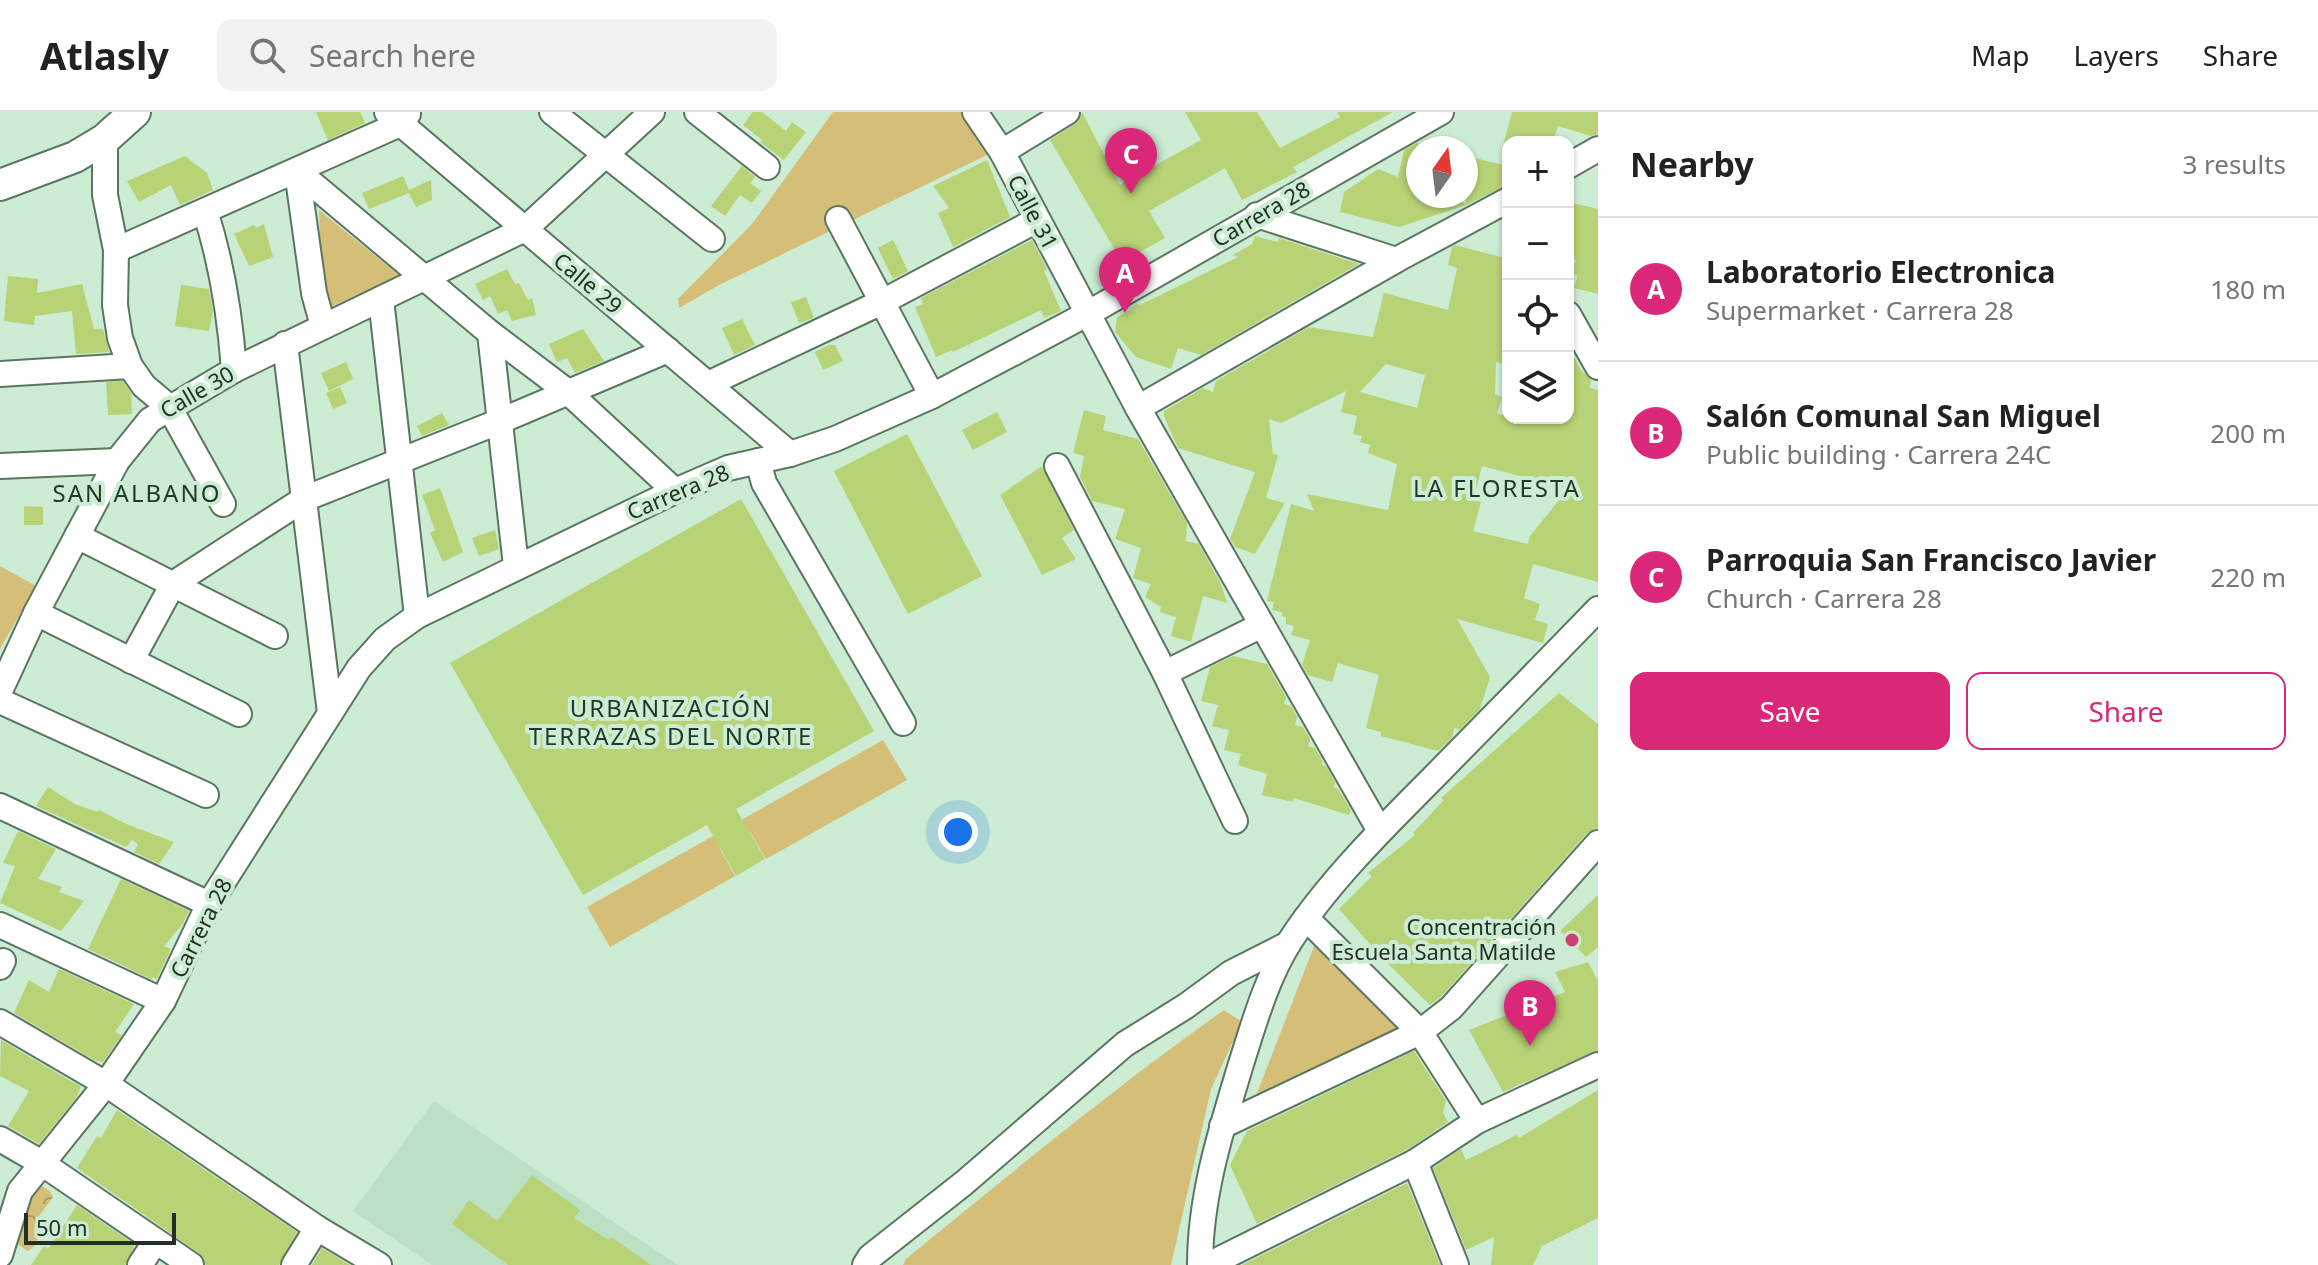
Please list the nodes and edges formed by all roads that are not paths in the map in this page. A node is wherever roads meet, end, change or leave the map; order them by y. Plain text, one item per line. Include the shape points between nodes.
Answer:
1 (135, 112) edge
2 (552, 112) edge
3 (652, 112) edge
4 (697, 112) edge
5 (975, 112) edge
6 (1067, 112) edge
7 (1441, 112) edge
8 (399, 116) edge
9 (105, 139) junction
10 (1598, 149) edge
11 (1002, 152) junction
12 (607, 156) junction
13 (1574, 163) edge
14 (767, 167) dead end
15 (297, 171) junction
16 (0, 185) edge
17 (1502, 206) edge
18 (205, 211) junction
19 (1257, 215) junction
20 (838, 219) dead end
21 (1037, 220) junction
22 (525, 229) junction
23 (712, 239) dead end
24 (116, 250) junction
25 (1396, 260) junction
26 (425, 279) junction
27 (381, 299) junction
28 (882, 302) junction
29 (1087, 314) junction
30 (1574, 325) edge
31 (323, 326) junction
32 (490, 333) junction
33 (285, 344) junction
34 (668, 350) junction
35 (130, 366) junction
36 (1598, 367) edge
37 (234, 370) junction
38 (0, 374) edge
39 (708, 384) junction
40 (568, 392) junction
41 (932, 396) junction
42 (169, 407) junction
43 (1138, 408) junction
44 (498, 422) junction
45 (790, 454) junction
46 (398, 460) junction
47 (117, 461) junction
48 (758, 461) junction
49 (0, 466) edge
50 (1057, 466) dead end
51 (675, 491) junction
52 (304, 499) junction
53 (223, 504) dead end
54 (77, 536) junction
55 (516, 566) junction
56 (173, 584) junction
57 (1598, 609) edge
58 (36, 613) junction
59 (417, 616) junction
60 (1262, 625) junction
61 (275, 636) dead end
62 (131, 661) junction
63 (1165, 673) junction
64 (0, 691) edge
65 (0, 701) edge
66 (330, 713) junction
67 (239, 714) dead end
68 (903, 723) dead end
69 (206, 795) dead end
70 (0, 806) edge
71 (1235, 821) dead end
72 (1380, 831) junction
73 (1598, 843) edge
74 (209, 904) junction
75 (1306, 918) junction
76 (0, 925) edge
77 (1288, 944) junction
78 (163, 1001) junction
79 (0, 1022) edge
80 (1420, 1032) junction
81 (1598, 1065) edge
82 (106, 1084) junction
83 (1477, 1121) junction
84 (1222, 1126) junction
85 (0, 1139) edge
86 (40, 1162) junction
87 (1415, 1162) junction
88 (317, 1228) junction
89 (155, 1242) junction
90 (0, 1255) edge
91 (140, 1265) edge
92 (191, 1265) edge
93 (294, 1265) edge
94 (379, 1265) edge
95 (865, 1265) edge
96 (1200, 1265) edge
97 (1208, 1265) edge
98 (1456, 1265) edge

1 - 9 street
2 - 12 street
3 - 12 street, Calle 30
4 - 14 street
5 - 11 street, Calle 31
6 - 11 street
7 - 19 street, Carrera 28
8 - 15 street
8 - 22 street, Calle 29
9 - 16 street via 75,157
9 - 24 street via 105,195
10 - 13 street
11 - 21 street, Calle 31
12 - 22 street, Calle 30
12 - 23 street
15 - 18 street
15 - 26 street
15 - 31 street
17 - 25 street
18 - 24 street
18 - 37 street via 224,283
19 - 25 street
19 - 29 street, Carrera 28
20 - 28 street
21 - 28 street
21 - 29 street, Calle 31
22 - 26 street, Calle 30
22 - 34 street, Calle 29
24 - 35 street via 115,305
25 - 43 street
26 - 27 street, Calle 30
26 - 32 street
27 - 31 street, Calle 30
27 - 46 street
28 - 39 street
28 - 41 street
29 - 41 street, Carrera 28
29 - 43 street, Calle 31
30 - 36 street
31 - 33 street, Calle 30
32 - 40 street
32 - 44 street
33 - 37 street, Calle 30
33 - 52 street
34 - 39 street, Calle 29
34 - 40 street
35 - 38 street
35 - 42 street
37 - 42 street, Calle 30
39 - 45 street, Calle 29
40 - 44 street
40 - 51 street
41 - 45 street, Carrera 28
42 - 47 street, Calle 30 via 150,420
42 - 53 street
43 - 60 street, Calle 31
44 - 46 street
44 - 55 street
45 - 48 street, Carrera 28
46 - 52 street
46 - 59 street
47 - 49 street
47 - 54 street, Calle 30
48 - 51 street, Carrera 28
48 - 68 street via 764,483
50 - 63 street
51 - 55 street, Carrera 28
52 - 56 street
52 - 66 street
54 - 56 street
54 - 58 street, Calle 30
55 - 59 street, Carrera 28
56 - 61 street
56 - 62 street
57 - 72 street
58 - 62 street
58 - 64 street, Calle 30
59 - 66 street, Carrera 28 via 385,639
60 - 63 street
60 - 72 street, Calle 31
62 - 67 street
63 - 71 street
65 - 69 street
66 - 74 street, Carrera 28
70 - 74 street
72 - 75 street
73 - 80 street via 1451,1008
74 - 78 street, Carrera 28
75 - 77 street
75 - 80 street
76 - 78 street
77 - 84 street via 1256,1018
77 - 95 street via 1231,973 1125,1044
78 - 82 street, Carrera 28
79 - 82 street
80 - 83 street
80 - 84 street
81 - 83 street
82 - 86 street, Carrera 28
82 - 88 street
83 - 87 street
84 - 96 street via 1206,1196
85 - 86 street
86 - 89 street
86 - 90 street, Carrera 28 via 20,1191
87 - 97 street
87 - 98 street
88 - 93 street
88 - 94 street
89 - 91 street
89 - 92 street

